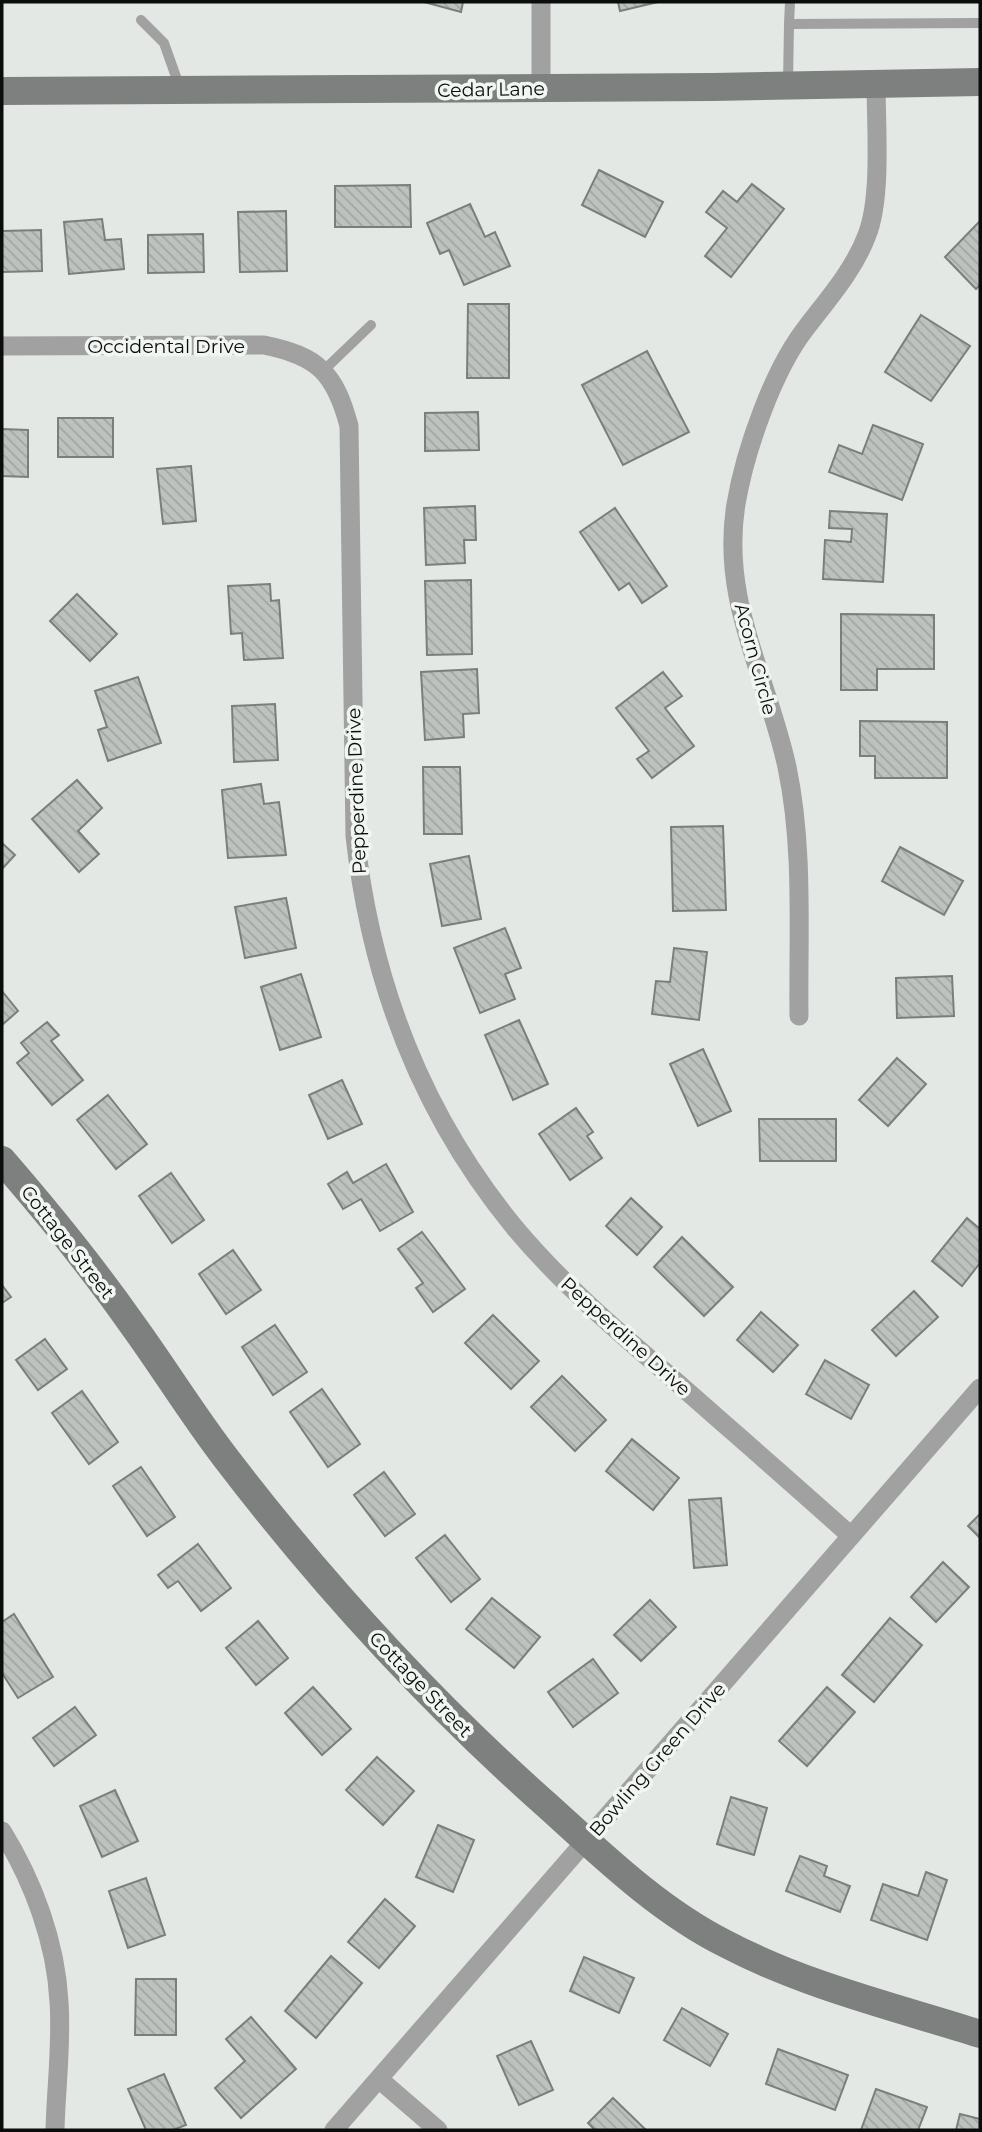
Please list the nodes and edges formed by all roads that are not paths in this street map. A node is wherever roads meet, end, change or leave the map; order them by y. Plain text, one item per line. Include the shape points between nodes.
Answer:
1 (541, 2) edge
2 (790, 2) edge
3 (141, 20) dead end
4 (980, 23) edge
5 (789, 24) junction
6 (876, 82) junction
7 (980, 82) edge
8 (788, 85) junction
9 (541, 88) junction
10 (2, 91) edge
11 (181, 91) junction
12 (371, 325) dead end
13 (2, 346) edge
14 (323, 370) junction
15 (799, 1016) dead end
16 (2, 1160) edge
17 (980, 1388) edge
18 (851, 1536) junction
19 (2, 1831) edge
20 (586, 1840) junction
21 (980, 2034) edge
22 (380, 2080) junction
23 (55, 2130) edge
24 (334, 2130) edge
25 (438, 2130) edge

1 - 9 street
2 - 5 lane
3 - 11 lane via 164,43
4 - 5 lane
5 - 8 lane
6 - 7 street, Cedar Lane
6 - 8 street, Cedar Lane
6 - 15 street, Acorn Circle via 874,194 868,233 854,262 788,356 752,437 736,506 735,565 747,640 795,808
8 - 9 street, Cedar Lane
9 - 11 street, Cedar Lane
10 - 11 street, Cedar Lane
12 - 14 lane
13 - 14 street, Occidental Drive via 264,345 296,351
14 - 18 street, Pepperdine Drive via 341,396 349,426 355,836 361,894 394,1017 426,1090 466,1162 515,1228 576,1295
16 - 20 street, Cottage Street via 131,1322 223,1455 328,1586 498,1762
17 - 18 street, Bowling Green Drive
18 - 20 street, Bowling Green Drive
19 - 23 street via 38,1905 51,1951 60,2002
20 - 21 street, Cottage Street via 644,1890 734,1949 801,1978
20 - 22 street, Bowling Green Drive
22 - 24 street, Bowling Green Drive
22 - 25 street

